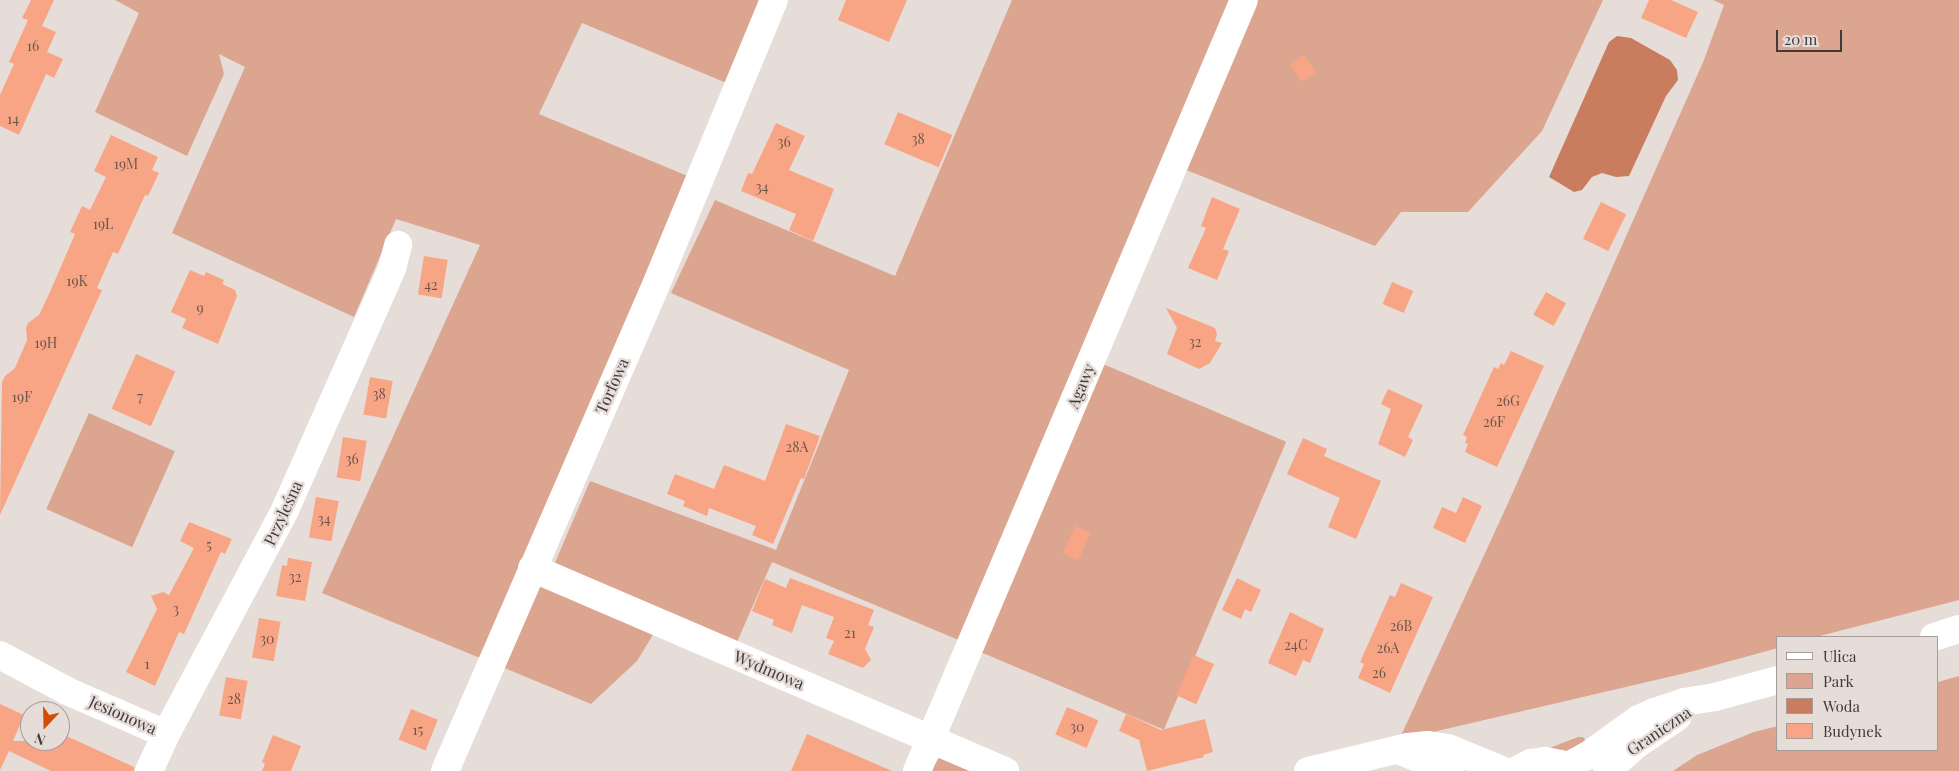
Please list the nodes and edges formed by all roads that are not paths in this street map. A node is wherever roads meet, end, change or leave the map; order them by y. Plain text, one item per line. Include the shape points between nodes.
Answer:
1 (774, 0) edge
2 (1244, 0) edge
3 (398, 246) dead end
4 (532, 568) junction
5 (1959, 630) edge
6 (1938, 636) edge
7 (0, 655) edge
8 (1776, 681) edge
9 (1715, 697) junction
10 (166, 734) junction
11 (931, 740) junction
12 (1397, 751) junction
13 (1568, 769) edge
14 (149, 771) edge
15 (445, 771) edge
16 (917, 771) edge
17 (1005, 771) edge
18 (1308, 771) edge
19 (1450, 771) edge
20 (1504, 771) edge
21 (1515, 771) edge
22 (1607, 771) edge

1 - 4 street, Torfowa via 653,292
2 - 11 street, Agawy
3 - 10 street, Przyleśna via 392,268 275,531
4 - 11 street, Wydmowa
4 - 15 street, Torfowa
5 - 6 street
7 - 10 street, Jesionowa via 67,691
8 - 9 street, Graniczna
9 - 13 street, Graniczna via 1684,702 1648,715 1621,730
9 - 22 street, Graniczna via 1657,730
10 - 14 street, Przyleśna
11 - 16 street, Agawy
11 - 17 street, Wydmowa
12 - 18 street
12 - 19 street
12 - 20 street via 1420,745 1440,746
13 - 21 street via 1552,762 1538,761

